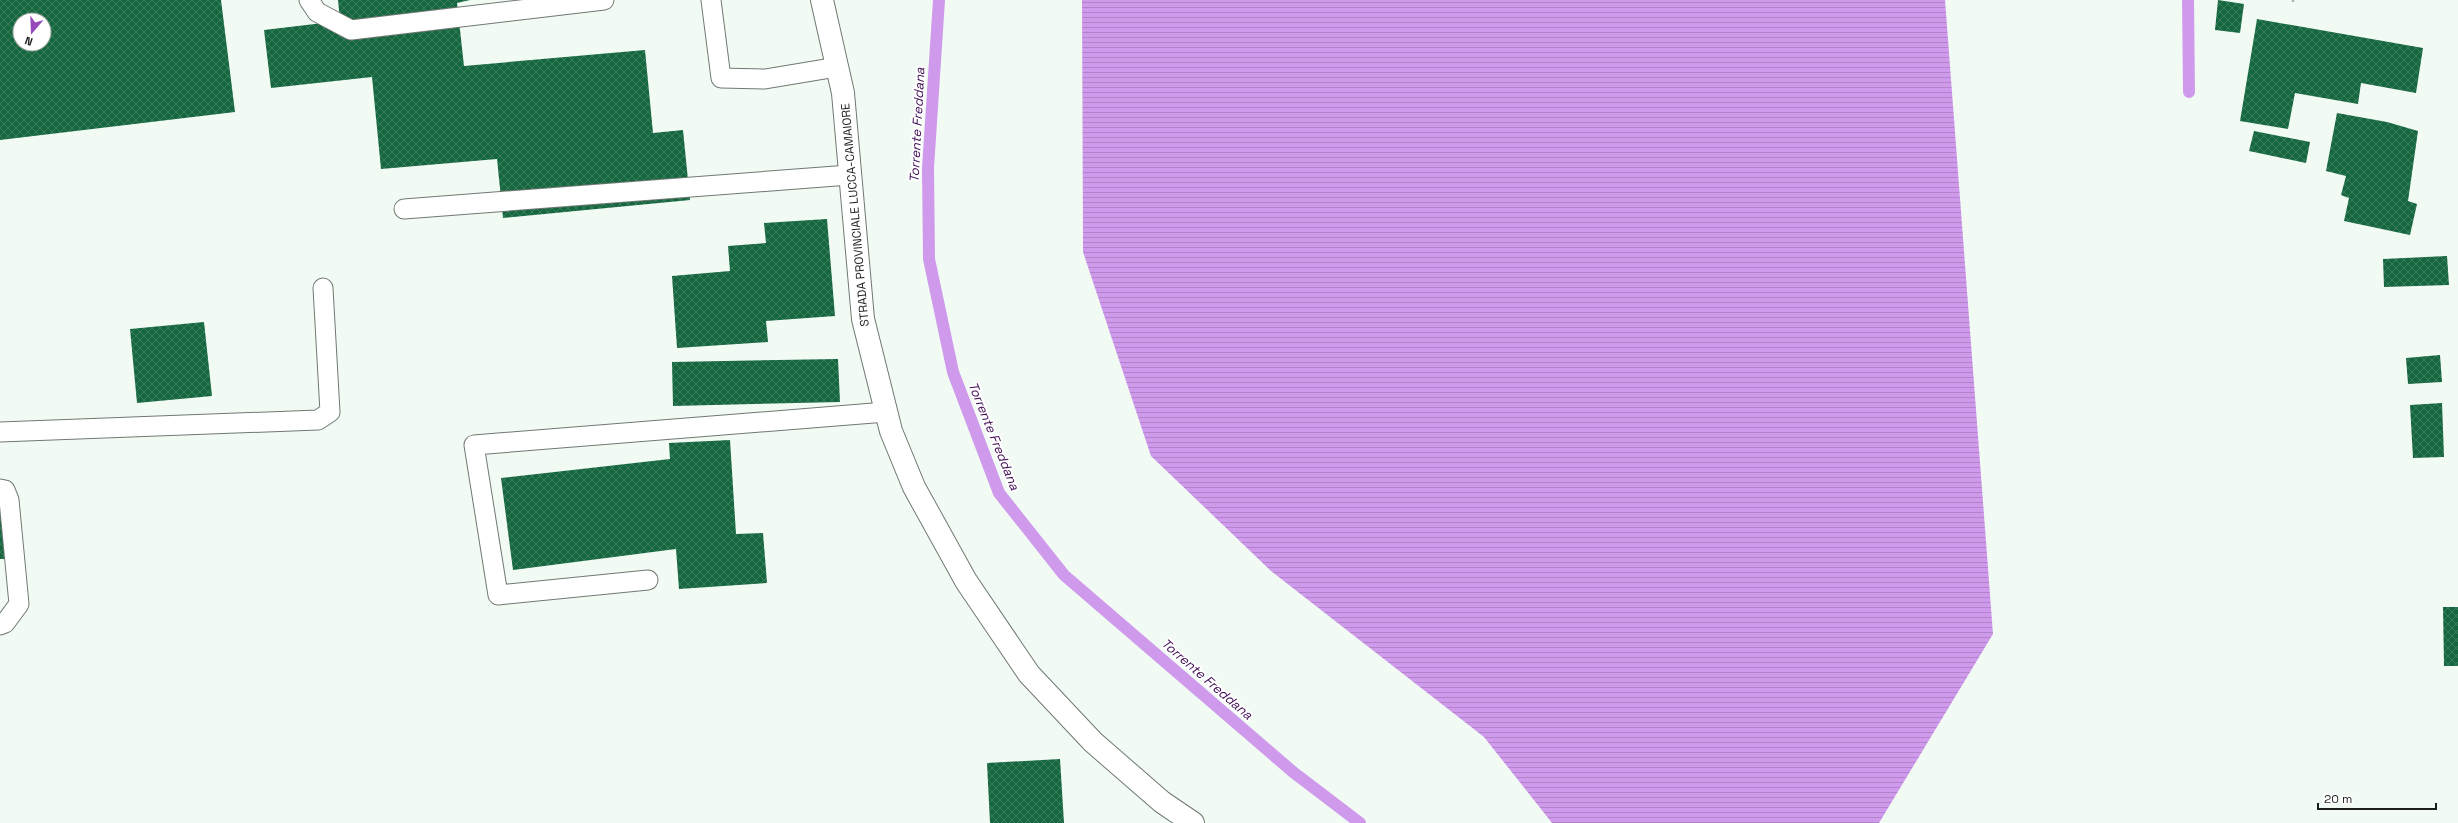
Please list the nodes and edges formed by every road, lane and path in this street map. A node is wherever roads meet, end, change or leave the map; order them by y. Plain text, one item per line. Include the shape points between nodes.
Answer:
1 (309, 0) edge
2 (604, 0) edge
3 (711, 0) edge
4 (822, 0) edge
5 (837, 67) junction
6 (849, 175) junction
7 (404, 209) dead end
8 (323, 288) dead end
9 (886, 412) junction
10 (0, 432) edge
11 (0, 489) edge
12 (648, 580) dead end
13 (0, 625) edge
14 (1193, 823) edge

1 - 2 lane via 317,12 351,30
3 - 5 lane via 721,78 764,79
4 - 5 main road, STRADA PROVINCIALE LUCCA-CAMAIORE
5 - 6 main road, STRADA PROVINCIALE LUCCA-CAMAIORE via 843,93
6 - 7 lane
6 - 9 main road, STRADA PROVINCIALE LUCCA-CAMAIORE via 863,319
8 - 10 lane via 330,412 318,420
9 - 12 lane via 474,445 498,595
9 - 14 main road, STRADA PROVINCIALE LUCCA-CAMAIORE via 914,486 938,534 970,587 1029,674 1093,742 1162,802
11 - 13 lane via 5,490 9,500 19,604 5,623

